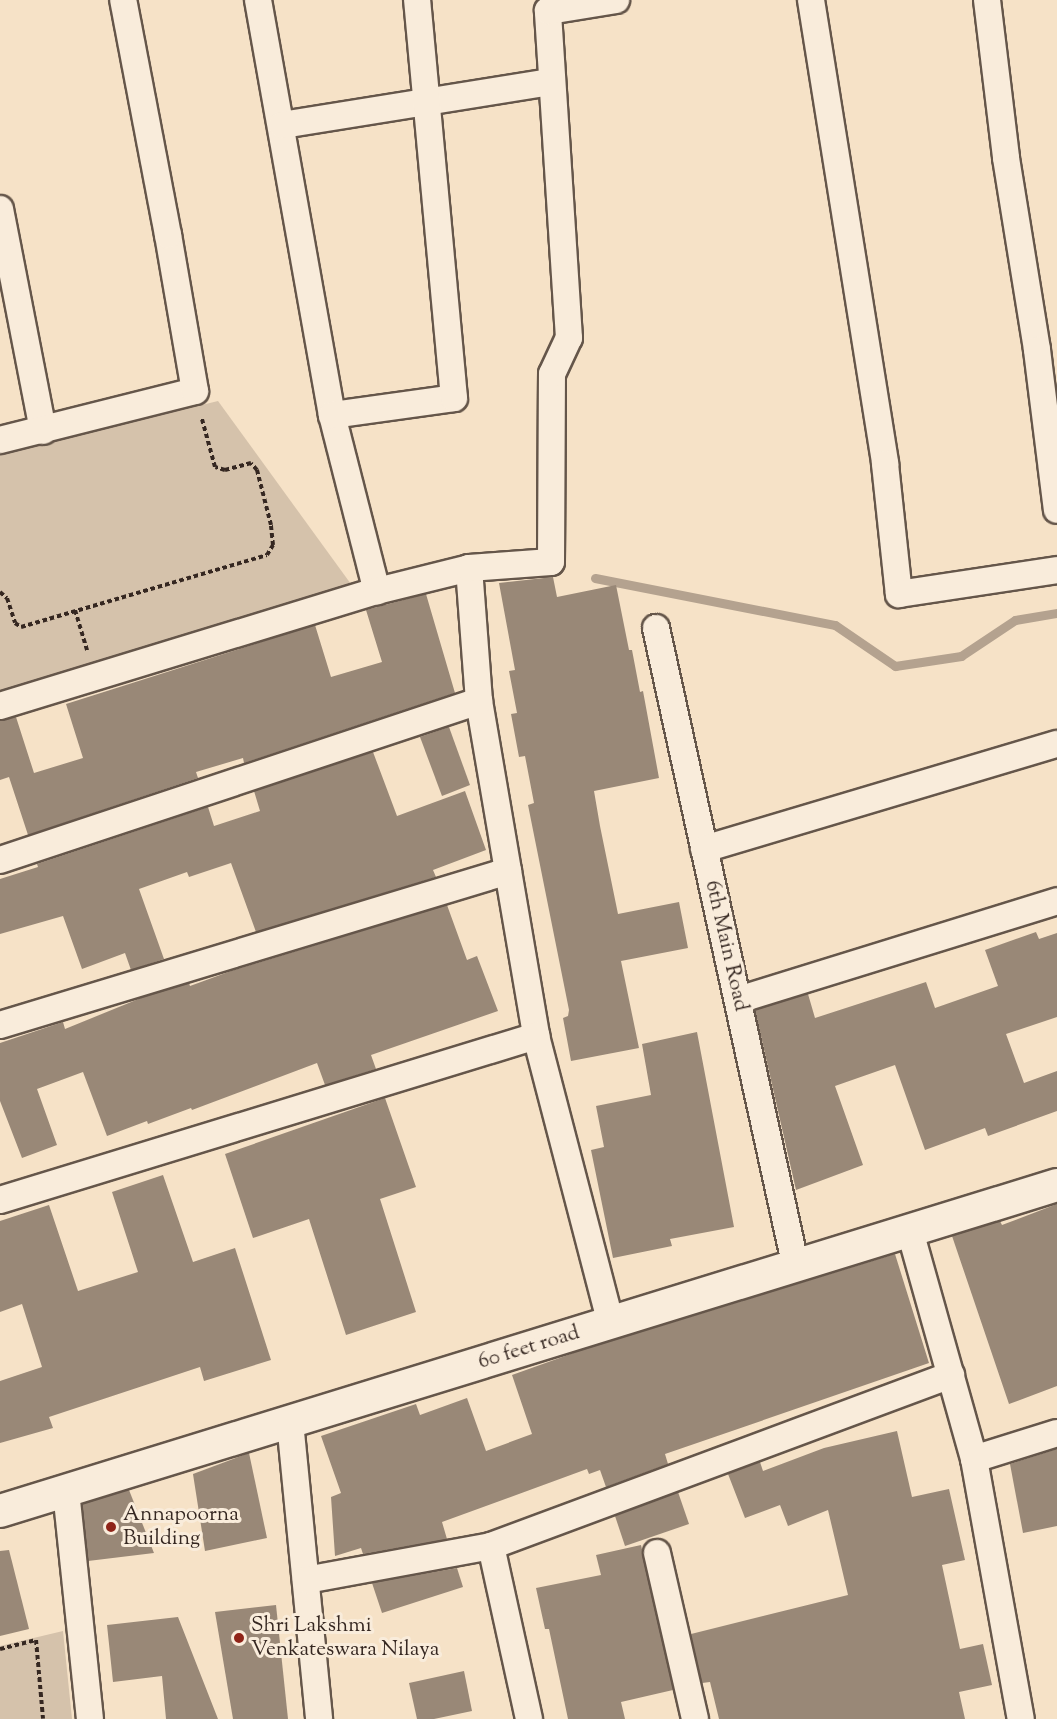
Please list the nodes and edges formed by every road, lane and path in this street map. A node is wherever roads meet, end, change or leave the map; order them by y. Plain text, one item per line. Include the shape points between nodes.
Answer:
1 (123, 0) edge
2 (258, 0) edge
3 (417, 0) edge
4 (616, 0) edge
5 (811, 0) edge
6 (987, 0) edge
7 (551, 82) junction
8 (429, 101) junction
9 (282, 125) junction
10 (0, 209) edge
11 (195, 391) junction
12 (332, 415) junction
13 (43, 431) junction
14 (0, 440) edge
15 (1057, 510) edge
16 (469, 568) junction
17 (1057, 570) edge
18 (377, 591) junction
19 (0, 592) edge
20 (75, 610) junction
21 (656, 628) dead end
22 (95, 677) junction
23 (479, 701) junction
24 (0, 706) edge
25 (1057, 744) edge
26 (705, 849) junction
27 (0, 860) edge
28 (508, 871) junction
29 (1057, 901) edge
30 (738, 1000) junction
31 (0, 1025) edge
32 (536, 1036) junction
33 (1057, 1185) edge
34 (0, 1200) edge
35 (910, 1231) junction
36 (795, 1263) junction
37 (611, 1323) junction
38 (951, 1375) junction
39 (290, 1422) junction
40 (1057, 1433) edge
41 (974, 1459) junction
42 (66, 1491) junction
43 (0, 1511) edge
44 (492, 1546) junction
45 (657, 1553) dead end
46 (306, 1580) junction
47 (0, 1649) edge
48 (43, 1719) edge
49 (90, 1719) edge
50 (319, 1719) edge
51 (529, 1719) edge
52 (695, 1719) edge
53 (1021, 1719) edge

1 - 11 street
2 - 9 street
3 - 8 street
4 - 7 street via 548,11
5 - 17 street via 885,464 899,594
6 - 15 street
7 - 8 street
7 - 16 street via 569,338 552,374 551,562
8 - 9 street
8 - 12 street via 454,398
9 - 12 street
10 - 13 street
11 - 13 street
11 - 20 path via 215,468 225,470 251,463 257,470 273,545 267,555 254,561
12 - 18 street
13 - 14 street
16 - 18 street
16 - 23 street
18 - 22 street
19 - 20 path via 7,598 15,623 21,627
20 - 22 path
21 - 26 street, 6th Main Road
22 - 24 street
23 - 27 street
23 - 28 street
25 - 26 street
26 - 30 street, 6th Main Road
28 - 31 street
28 - 32 street
29 - 30 street
30 - 36 street, 6th Main Road
32 - 34 street
32 - 37 street
33 - 35 street, 60 feet road
35 - 36 street, 60 feet road
35 - 38 street
36 - 37 street, 60 feet road
37 - 39 street, 60 feet road
38 - 41 street
38 - 44 street
39 - 42 street, 60 feet road
39 - 46 street
40 - 41 street
41 - 53 street
42 - 43 street, 60 feet road
42 - 49 street
44 - 46 street
44 - 51 street
45 - 52 street
46 - 50 street
47 - 48 path via 36,1640

